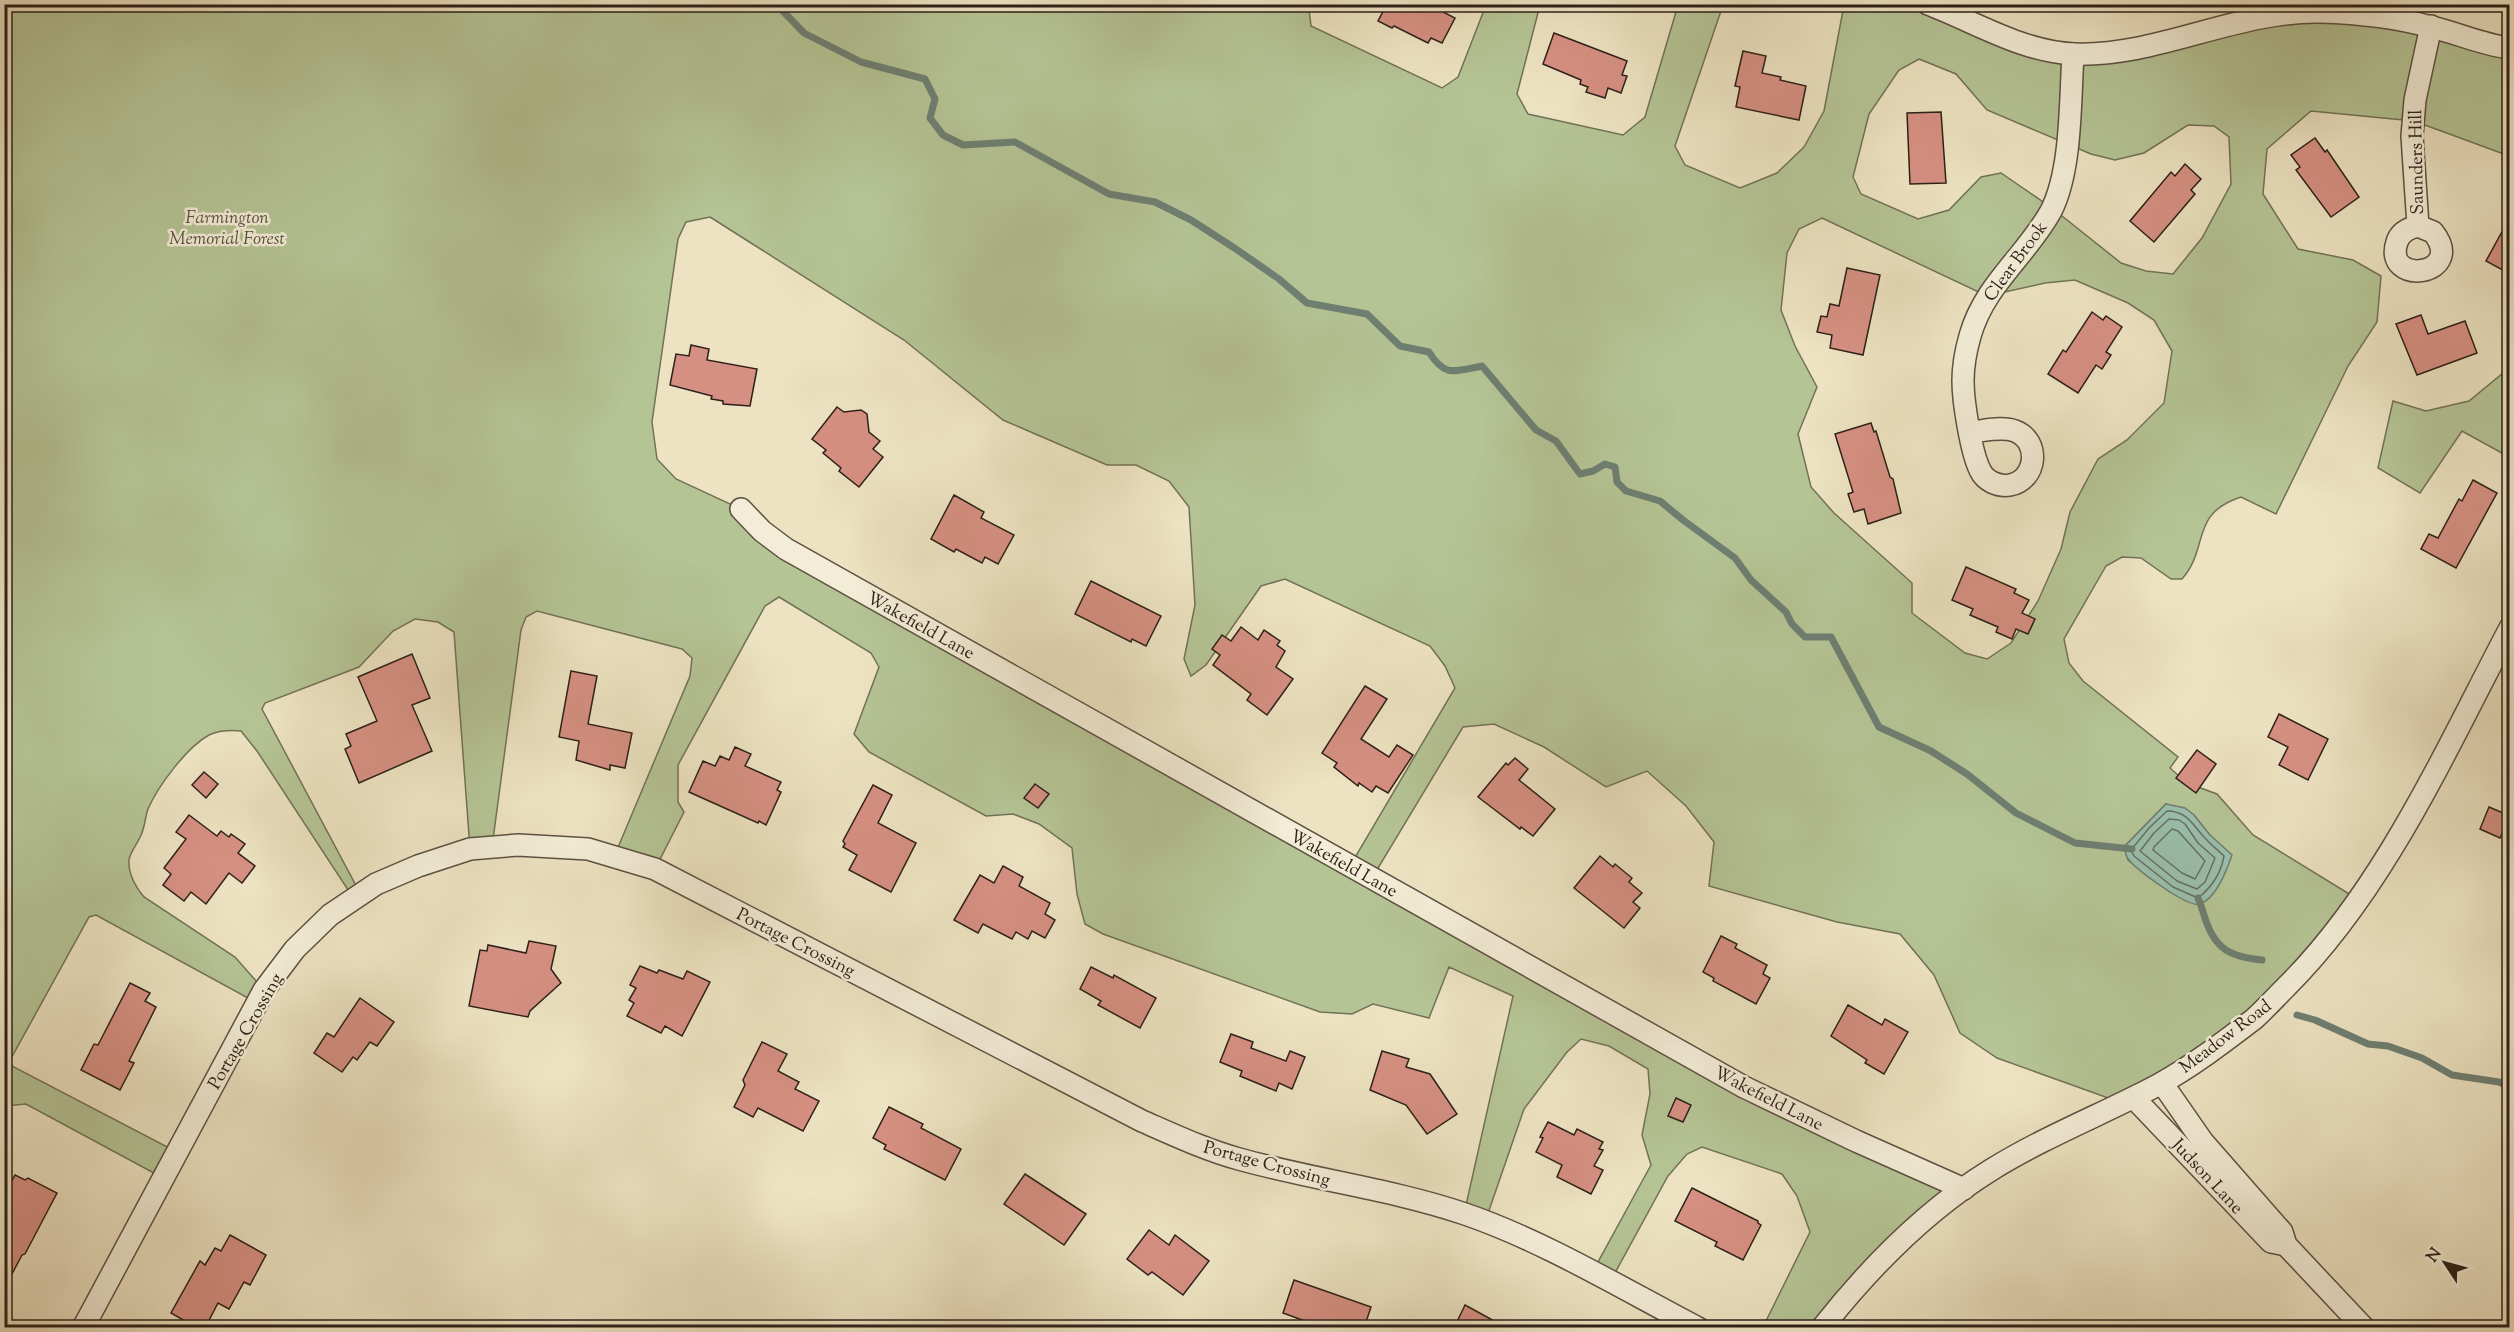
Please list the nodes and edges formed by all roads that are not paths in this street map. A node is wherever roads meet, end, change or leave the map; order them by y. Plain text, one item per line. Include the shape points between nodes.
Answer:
1 (1928, 4) edge
2 (2431, 26) junction
3 (2500, 47) edge
4 (2073, 54) junction
5 (2510, 66) edge
6 (2418, 226) dead end
7 (1970, 432) dead end
8 (741, 509) dead end
9 (2510, 628) edge
10 (2162, 1083) junction
11 (2134, 1098) junction
12 (1964, 1189) junction
13 (2286, 1245) junction
14 (83, 1328) edge
15 (1698, 1328) edge
16 (1822, 1328) edge
17 (2364, 1328) edge

1 - 4 street via 2008,38
2 - 3 street
2 - 4 street via 2346,14 2297,13 2238,22 2134,49
2 - 6 street, Saunders Hill via 2415,100 2412,136
3 - 5 street
4 - 7 street, Clear Brook via 2065,163 2052,208 1987,296 1970,334 1963,381
8 - 12 street, Wakefield Lane via 786,549 1744,1087
9 - 10 street, Meadow Road via 2386,858 2352,910 2306,967 2256,1017
10 - 11 street, Meadow Road
10 - 13 street, Judson Lane via 2203,1142 2282,1232
11 - 12 street, Meadow Road via 1992,1169
11 - 13 street, Judson Lane via 2271,1242
12 - 16 street, Meadow Road via 1883,1257
13 - 17 street, Judson Lane
14 - 15 street, Portage Crossing via 264,990 296,949 330,915 376,884 470,849 518,845 588,849 655,869 1152,1126 1238,1159 1419,1200 1485,1222

